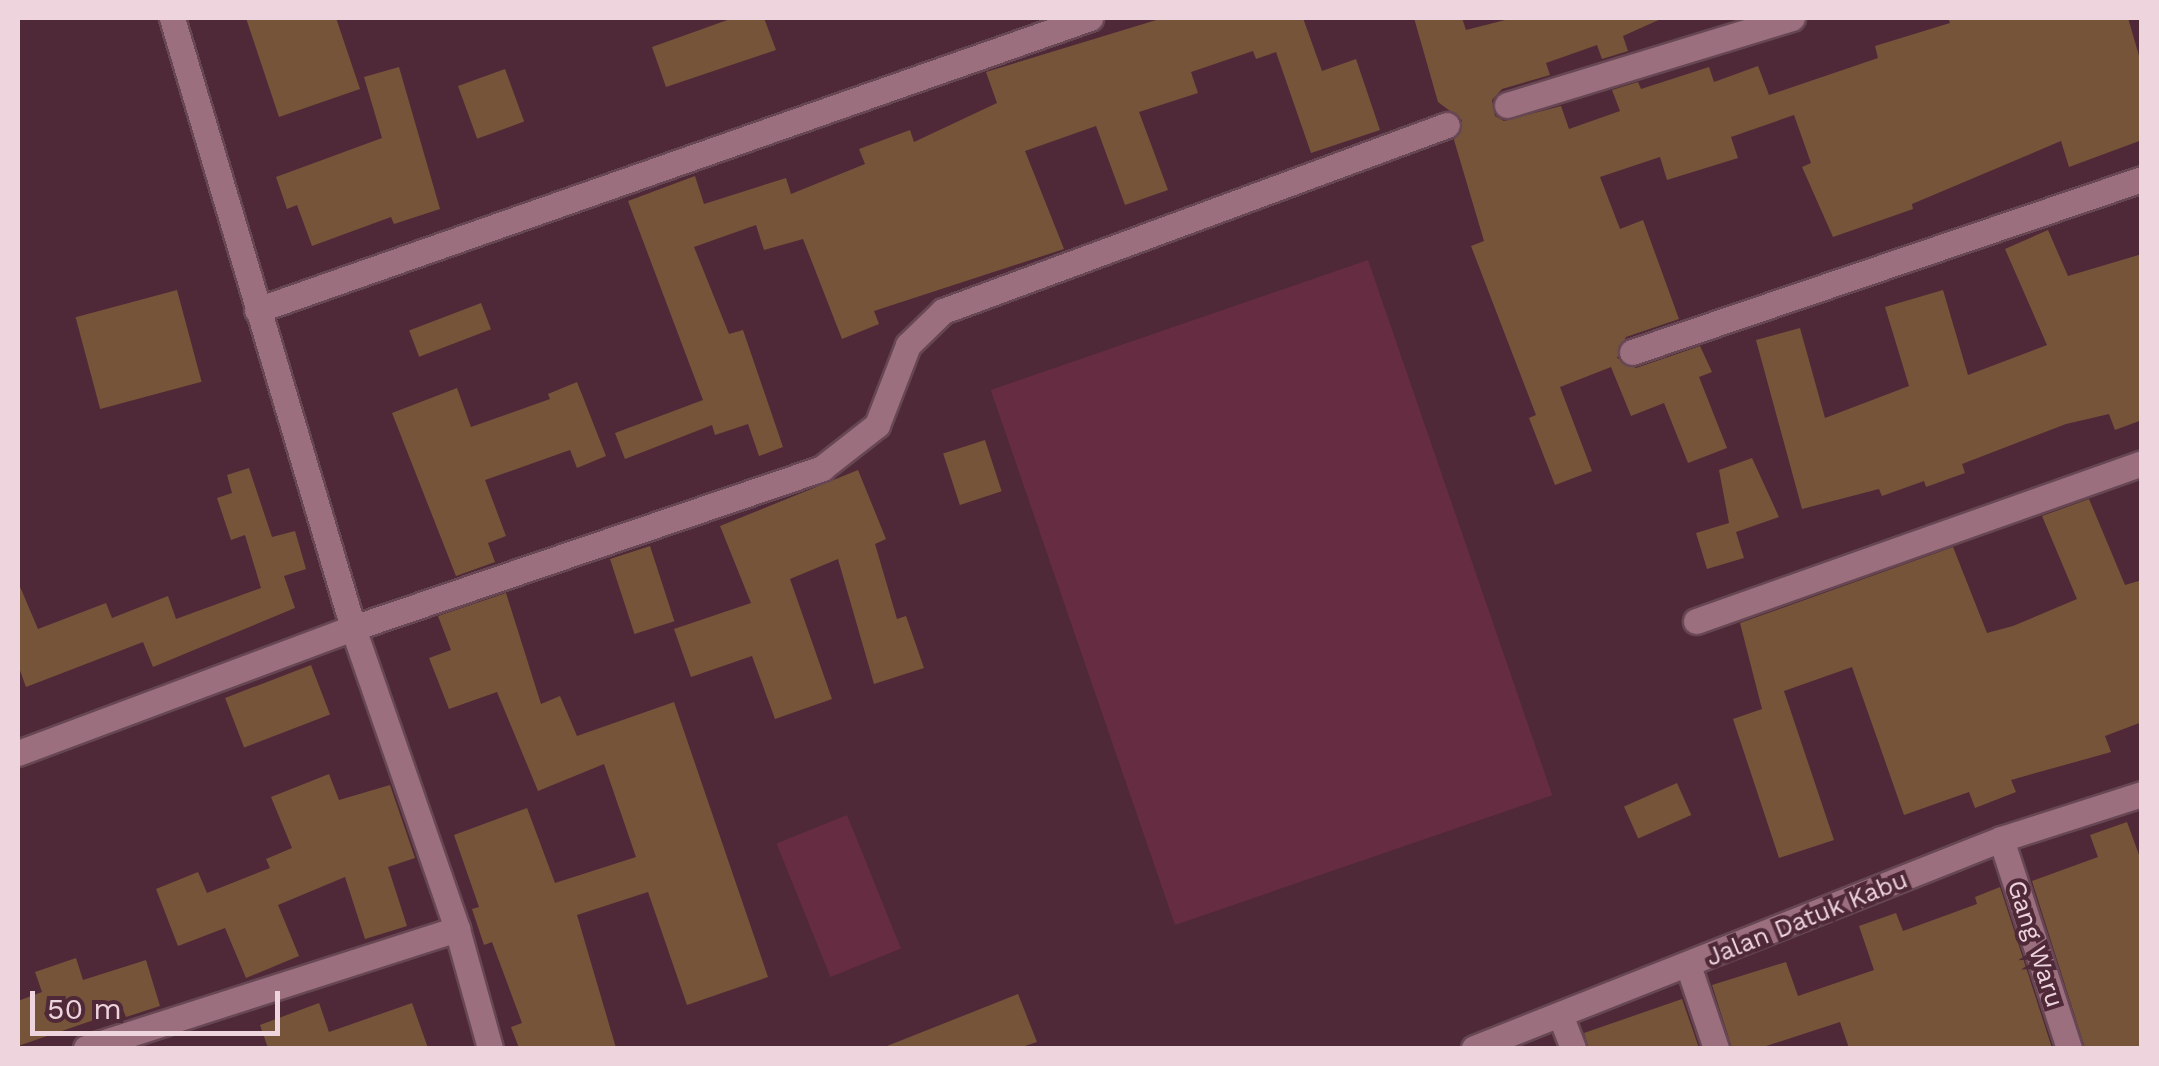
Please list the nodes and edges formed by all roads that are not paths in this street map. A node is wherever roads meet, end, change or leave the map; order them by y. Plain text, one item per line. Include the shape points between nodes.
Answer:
1 (172, 18) edge
2 (1090, 18) edge
3 (1792, 18) edge
4 (1507, 105) dead end
5 (1447, 125) dead end
6 (2142, 180) edge
7 (256, 310) junction
8 (1632, 352) dead end
9 (2142, 463) edge
10 (1696, 621) dead end
11 (353, 628) junction
12 (18, 753) edge
13 (2142, 794) edge
14 (2001, 839) junction
15 (457, 929) junction
16 (1689, 968) junction
17 (1561, 1018) junction
18 (86, 1048) edge
19 (490, 1048) edge
20 (1474, 1048) edge
21 (1573, 1048) edge
22 (1716, 1048) edge
23 (2069, 1048) edge

1 - 7 street
2 - 7 street
3 - 4 street
5 - 11 street via 944,311 908,345 877,425 822,468
6 - 8 street
7 - 11 street
9 - 10 street
11 - 12 street
11 - 15 street
13 - 14 street, Jalan Datuk Kabu
14 - 16 street, Jalan Datuk Kabu
14 - 23 street, Gang Waru
15 - 18 street
15 - 19 street
16 - 17 street, Jalan Datuk Kabu
16 - 22 street
17 - 20 street, Jalan Datuk Kabu
17 - 21 street

